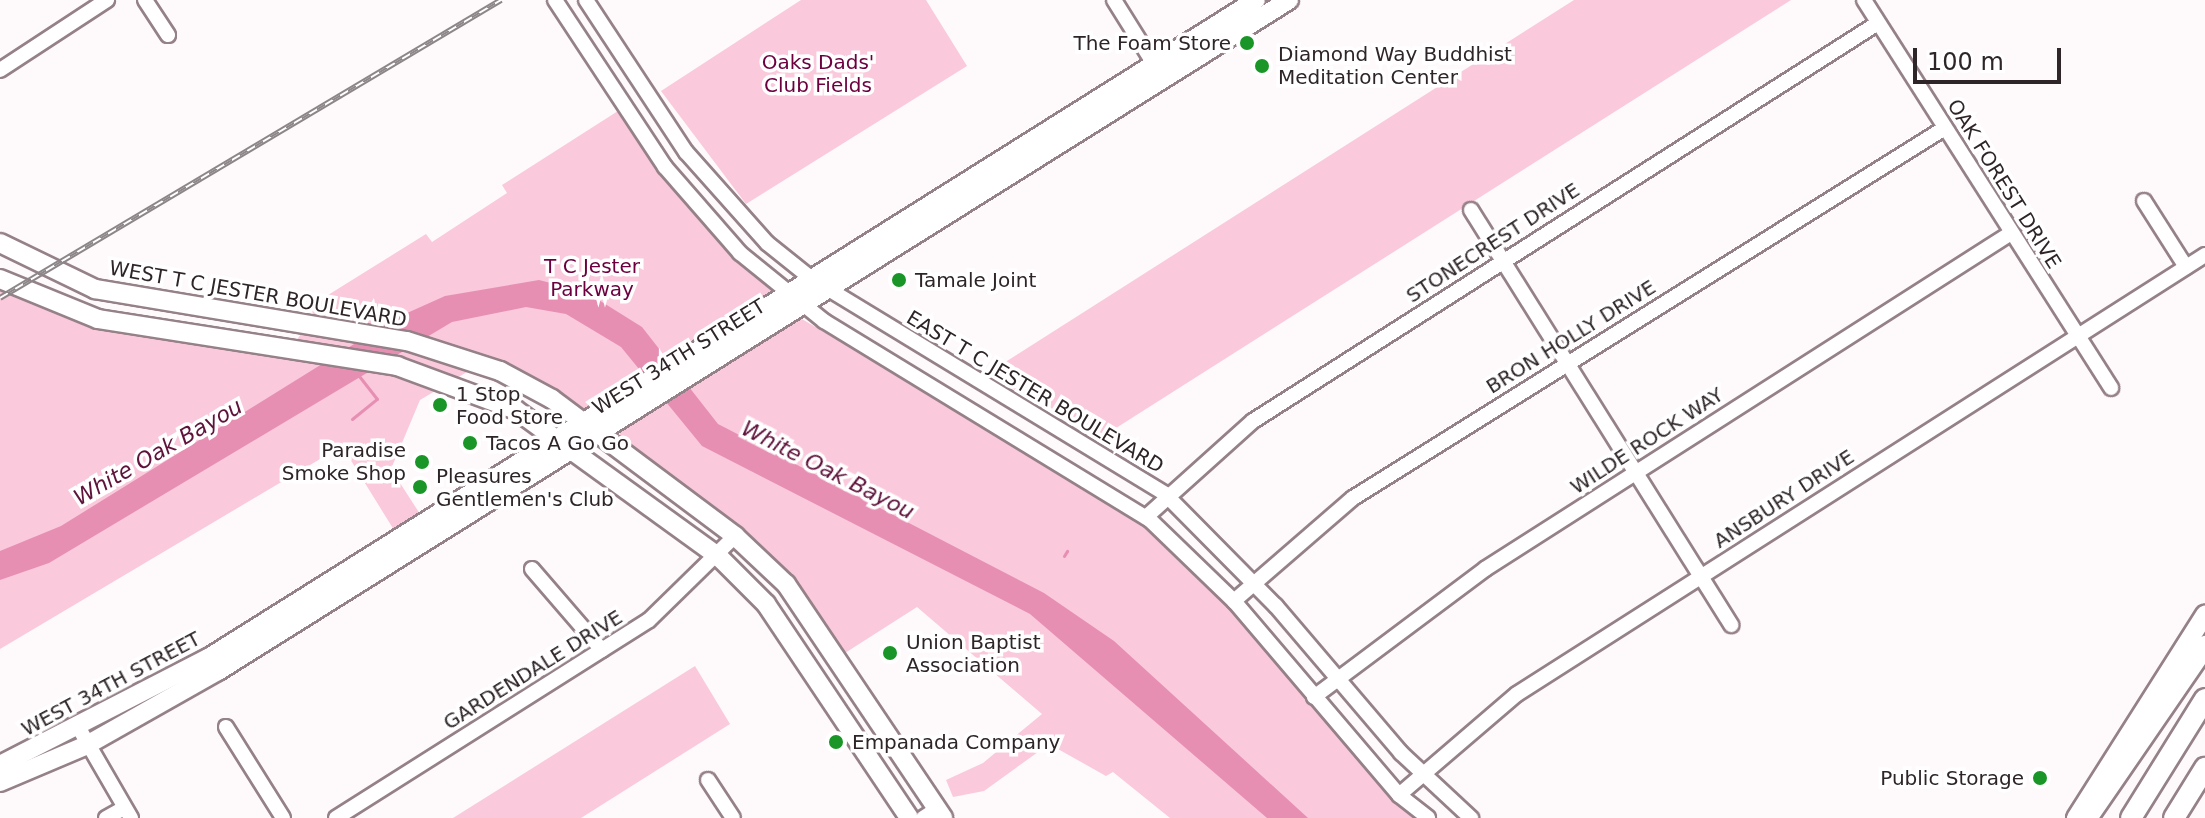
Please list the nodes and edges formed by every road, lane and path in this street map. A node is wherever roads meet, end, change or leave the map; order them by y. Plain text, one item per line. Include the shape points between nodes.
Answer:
1 (107, 0) edge
2 (145, 0) edge
3 (555, 0) edge
4 (1114, 0) edge
5 (1256, 0) edge
6 (1864, 0) edge
7 (1277, 3) edge
8 (588, 4) edge
9 (569, 21) junction
10 (1878, 23) junction
11 (168, 35) dead end
12 (0, 70) edge
13 (1159, 71) junction
14 (1945, 128) junction
15 (686, 152) junction
16 (665, 167) junction
17 (2144, 201) dead end
18 (1471, 210) dead end
19 (2011, 233) junction
20 (0, 243) edge
21 (2205, 255) edge
22 (1501, 261) junction
23 (2186, 267) junction
24 (0, 279) edge
25 (820, 283) junction
26 (795, 300) junction
27 (163, 303) junction
28 (157, 330) junction
29 (2075, 335) junction
30 (459, 357) junction
31 (1565, 364) junction
32 (450, 381) junction
33 (2111, 388) dead end
34 (994, 389) junction
35 (978, 412) junction
36 (595, 426) junction
37 (568, 444) junction
38 (1635, 473) junction
39 (1165, 494) junction
40 (1146, 517) junction
41 (735, 536) junction
42 (718, 556) junction
43 (532, 569) dead end
44 (1701, 577) junction
45 (1254, 583) junction
46 (1234, 601) junction
47 (2205, 615) edge
48 (1731, 625) dead end
49 (2205, 646) edge
50 (602, 650) junction
51 (1336, 680) junction
52 (1314, 697) junction
53 (2205, 699) edge
54 (226, 727) dead end
55 (84, 737) junction
56 (0, 765) edge
57 (2205, 768) edge
58 (1421, 772) junction
59 (708, 780) dead end
60 (0, 782) edge
61 (1399, 795) junction
62 (127, 813) edge
63 (934, 815) edge
64 (106, 818) edge
65 (283, 818) edge
66 (336, 818) edge
67 (733, 818) edge
68 (909, 818) edge
69 (1428, 818) edge
70 (1471, 818) edge
71 (2076, 818) edge
72 (2087, 818) edge
73 (2131, 818) edge
74 (2174, 818) edge

1 - 12 street
2 - 11 street
3 - 9 street
4 - 13 street
5 - 13 main road, WEST 34TH STREET
6 - 10 street, OAK FOREST DRIVE
7 - 13 main road, WEST 34TH STREET
8 - 9 street
8 - 15 street, EAST T C JESTER BOULEVARD
9 - 16 street
10 - 14 street, OAK FOREST DRIVE
10 - 22 street, STONECREST DRIVE
13 - 25 main road, WEST 34TH STREET
14 - 19 street, OAK FOREST DRIVE
14 - 31 street, BRON HOLLY DRIVE
15 - 16 street
15 - 25 street, EAST T C JESTER BOULEVARD via 767,243
16 - 26 street via 717,229
17 - 23 street
18 - 22 street
19 - 29 street, OAK FOREST DRIVE
19 - 38 street, WILDE ROCK WAY
20 - 27 main road, WEST T C JESTER BOULEVARD via 95,289
21 - 23 street, ANSBURY DRIVE
22 - 31 street
22 - 39 street, STONECREST DRIVE via 1253,421
23 - 29 street, ANSBURY DRIVE
24 - 28 main road via 98,319
25 - 26 main road, WEST 34TH STREET
25 - 34 street, EAST T C JESTER BOULEVARD
26 - 35 street
26 - 36 main road, WEST 34TH STREET
27 - 28 main road
27 - 30 main road, WEST T C JESTER BOULEVARD via 341,329
28 - 32 main road via 397,366
29 - 33 street, OAK FOREST DRIVE
29 - 44 street, ANSBURY DRIVE
30 - 32 main road
30 - 36 main road, WEST T C JESTER BOULEVARD via 500,371
31 - 38 street
31 - 45 street, BRON HOLLY DRIVE via 1353,498
32 - 37 main road
34 - 35 street
34 - 39 street, EAST T C JESTER BOULEVARD
35 - 40 street
36 - 37 main road, WEST 34TH STREET
36 - 41 main road, WEST T C JESTER BOULEVARD
37 - 42 main road
37 - 55 main road, WEST 34TH STREET
38 - 44 street
38 - 51 street, WILDE ROCK WAY via 1485,569
39 - 40 street, STONECREST DRIVE
39 - 45 street, EAST T C JESTER BOULEVARD
40 - 46 street
41 - 42 street, GARDENDALE DRIVE
41 - 63 main road, WEST T C JESTER BOULEVARD via 824,632
42 - 50 street, GARDENDALE DRIVE via 680,596
42 - 68 main road via 797,641
43 - 50 street
44 - 48 street
44 - 58 street, ANSBURY DRIVE via 1481,718
45 - 46 street, BRON HOLLY DRIVE
45 - 51 street, EAST T C JESTER BOULEVARD
46 - 52 street
47 - 71 main road
49 - 72 highway
50 - 66 street, GARDENDALE DRIVE
51 - 52 street, WILDE ROCK WAY
51 - 58 street, EAST T C JESTER BOULEVARD
52 - 61 street
53 - 73 highway
54 - 65 street
55 - 56 main road, WEST 34TH STREET
55 - 60 main road, WEST 34TH STREET
55 - 62 street
57 - 74 highway
58 - 61 street, ANSBURY DRIVE
58 - 70 street, EAST T C JESTER BOULEVARD
59 - 67 street
61 - 69 street
62 - 64 street

